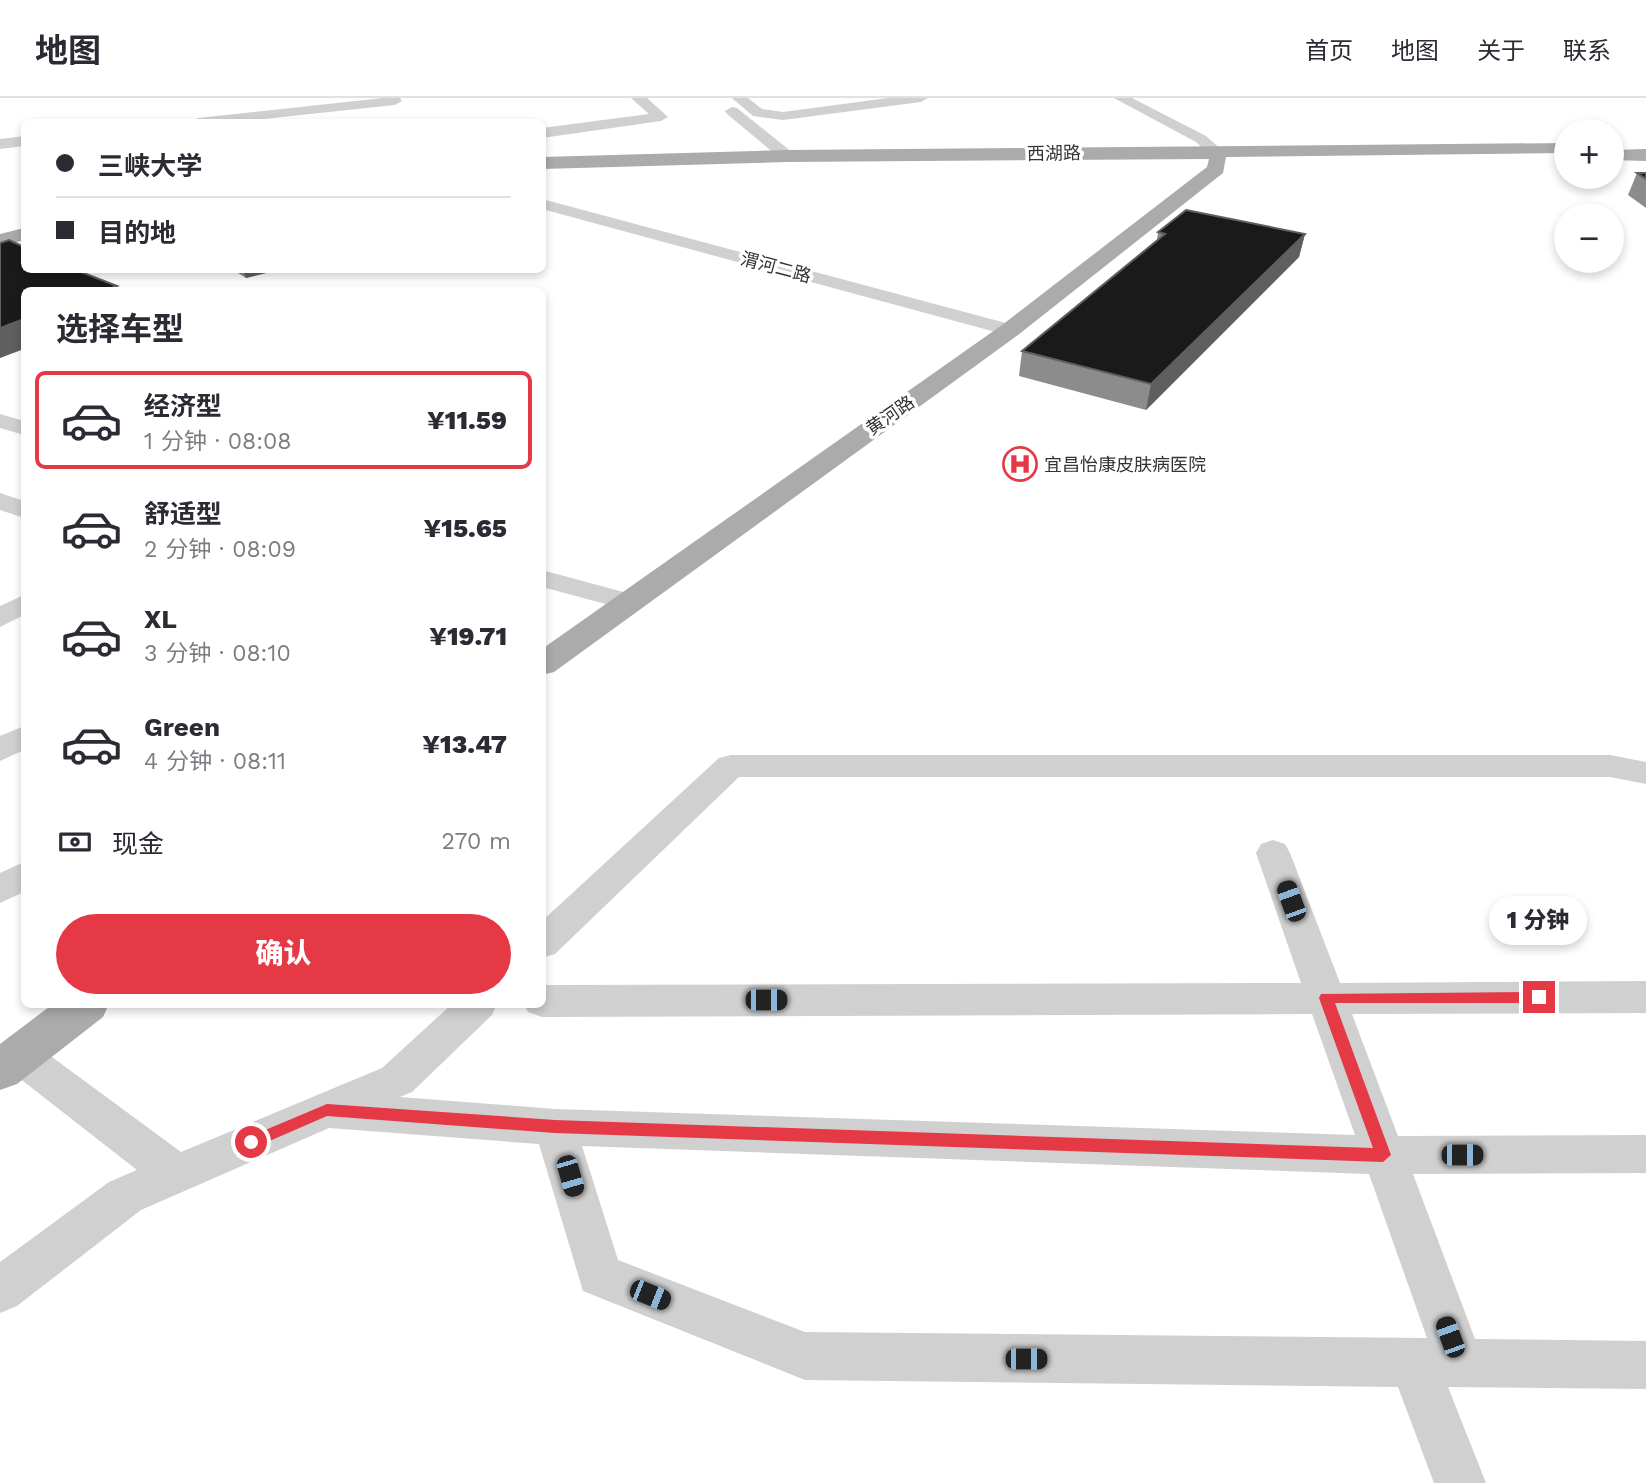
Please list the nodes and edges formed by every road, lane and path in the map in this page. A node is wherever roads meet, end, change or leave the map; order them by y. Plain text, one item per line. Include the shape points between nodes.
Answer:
1 (393, 98) edge
2 (638, 98) edge
3 (717, 98) edge
4 (921, 98) edge
5 (1121, 98) edge
6 (793, 99) edge
7 (744, 101) edge
8 (856, 102) edge
9 (226, 119) edge
10 (546, 132) edge
11 (21, 141) edge
12 (0, 144) edge
13 (1554, 148) edge
14 (1624, 148) edge
15 (1646, 148) edge
16 (1217, 155) junction
17 (1646, 155) edge
18 (787, 156) junction
19 (1554, 156) edge
20 (1624, 156) edge
21 (546, 163) edge
22 (546, 169) edge
23 (546, 205) edge
24 (21, 227) edge
25 (0, 233) edge
26 (21, 235) edge
27 (0, 241) edge
28 (1010, 330) junction
29 (0, 421) edge
30 (21, 427) edge
31 (0, 501) edge
32 (21, 509) edge
33 (546, 579) edge
34 (628, 602) junction
35 (21, 605) edge
36 (0, 618) edge
37 (546, 662) edge
38 (21, 738) edge
39 (0, 750) edge
40 (1646, 773) edge
41 (1273, 853) dead end
42 (21, 877) edge
43 (0, 890) edge
44 (546, 940) edge
45 (1646, 997) edge
46 (1326, 998) junction
47 (546, 1000) edge
48 (82, 1008) edge
49 (474, 1008) edge
50 (9, 1063) edge
51 (327, 1110) junction
52 (555, 1127) junction
53 (1646, 1154) edge
54 (1383, 1155) junction
55 (176, 1174) junction
56 (0, 1290) edge
57 (1437, 1363) junction
58 (1646, 1366) edge
59 (1460, 1483) edge

1 - 9 lane via 395,101
2 - 10 street via 661,117
3 - 18 street
4 - 8 street
5 - 16 street via 1201,139
6 - 7 street
7 - 8 street via 758,113 783,116
11 - 12 street
13 - 16 main road, 西湖路
14 - 15 main road
16 - 18 main road, 西湖路
16 - 19 main road, 西湖路
16 - 22 main road, 西湖路
16 - 28 main road, 黄河路 via 1216,169
17 - 20 main road
18 - 21 main road, 西湖路
23 - 28 street, 渭河二路
24 - 25 main road
26 - 27 main road
28 - 34 main road, 黄河路
29 - 30 street
31 - 32 street
33 - 34 street
34 - 37 main road, 黄河路
35 - 36 street
38 - 39 street
40 - 44 street via 1610,766 732,766
41 - 46 street
42 - 43 street
45 - 46 street
46 - 47 street
46 - 54 street
48 - 50 main road
49 - 51 street via 397,1080
50 - 55 street
51 - 52 street
51 - 55 street
52 - 54 street
52 - 57 street via 599,1275 805,1356
53 - 54 street
54 - 57 street
55 - 56 street via 125,1196
57 - 58 street
57 - 59 street

